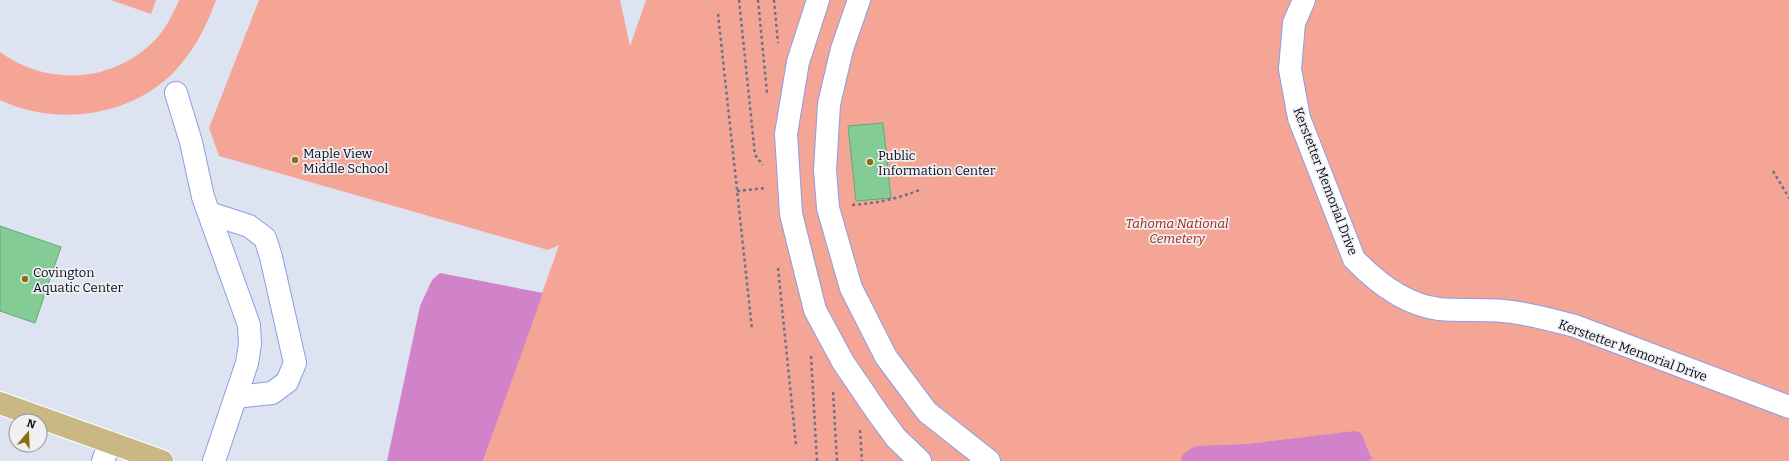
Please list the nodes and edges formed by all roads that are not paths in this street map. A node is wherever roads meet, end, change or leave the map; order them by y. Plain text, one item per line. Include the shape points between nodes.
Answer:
1 (818, 0) edge
2 (859, 0) edge
3 (1304, 0) edge
4 (176, 93) dead end
5 (209, 213) junction
6 (236, 396) junction
7 (0, 403) edge
8 (1789, 407) edge
9 (107, 451) edge
10 (162, 461) edge
11 (214, 461) edge
12 (920, 461) edge
13 (989, 461) edge

1 - 12 street via 798,62 786,134 792,214 815,310 843,362 877,412 896,438
2 - 13 street via 842,49 829,104 825,170 828,208 851,288 886,357 927,412
3 - 8 street, Kerstetter Memorial Drive via 1294,23 1290,69 1299,118 1354,259 1367,273 1412,303 1438,309 1504,311 1575,326
4 - 5 street
5 - 6 street via 249,325 248,357
5 - 6 street via 250,226 264,238 271,257 295,363 288,382 272,393
6 - 11 street
7 - 9 main road
9 - 10 main road

